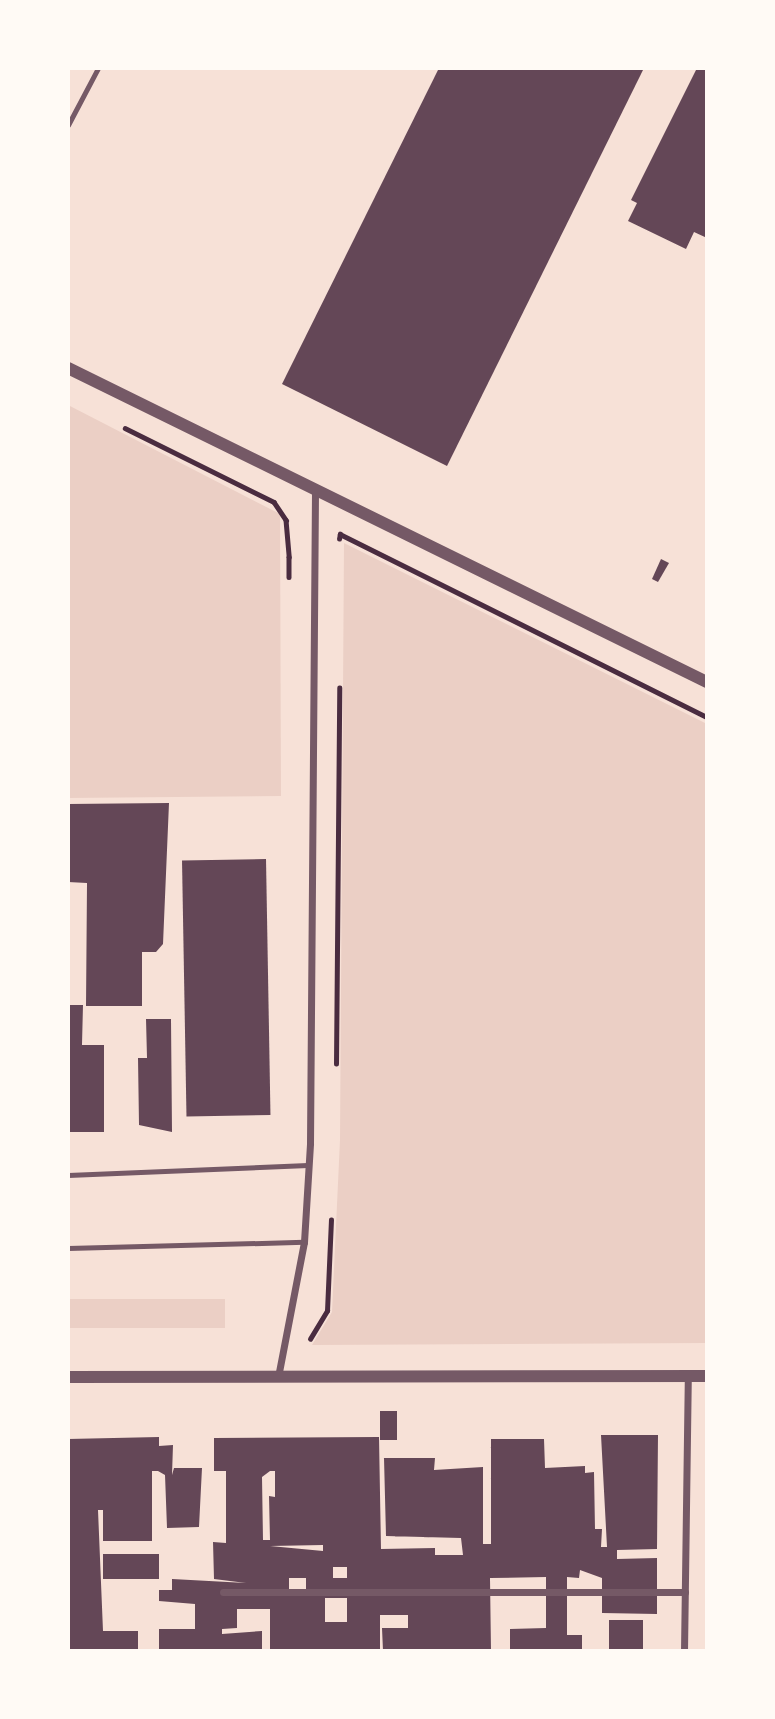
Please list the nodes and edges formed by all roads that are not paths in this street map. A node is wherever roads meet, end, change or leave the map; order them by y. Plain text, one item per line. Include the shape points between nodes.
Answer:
1 (98, 68) edge
2 (68, 125) edge
3 (68, 368) edge
4 (315, 491) junction
5 (707, 682) edge
6 (309, 1165) junction
7 (68, 1175) edge
8 (304, 1242) junction
9 (68, 1248) edge
10 (688, 1376) junction
11 (707, 1376) edge
12 (68, 1377) edge
13 (278, 1378) junction
14 (685, 1591) junction
15 (223, 1592) dead end
16 (684, 1651) edge

1 - 2 lane
3 - 4 street
4 - 5 street
4 - 6 street
6 - 7 lane
6 - 8 street
8 - 9 lane
8 - 13 street
10 - 11 street
10 - 13 street
10 - 14 street
12 - 13 street
14 - 15 street
14 - 16 street

